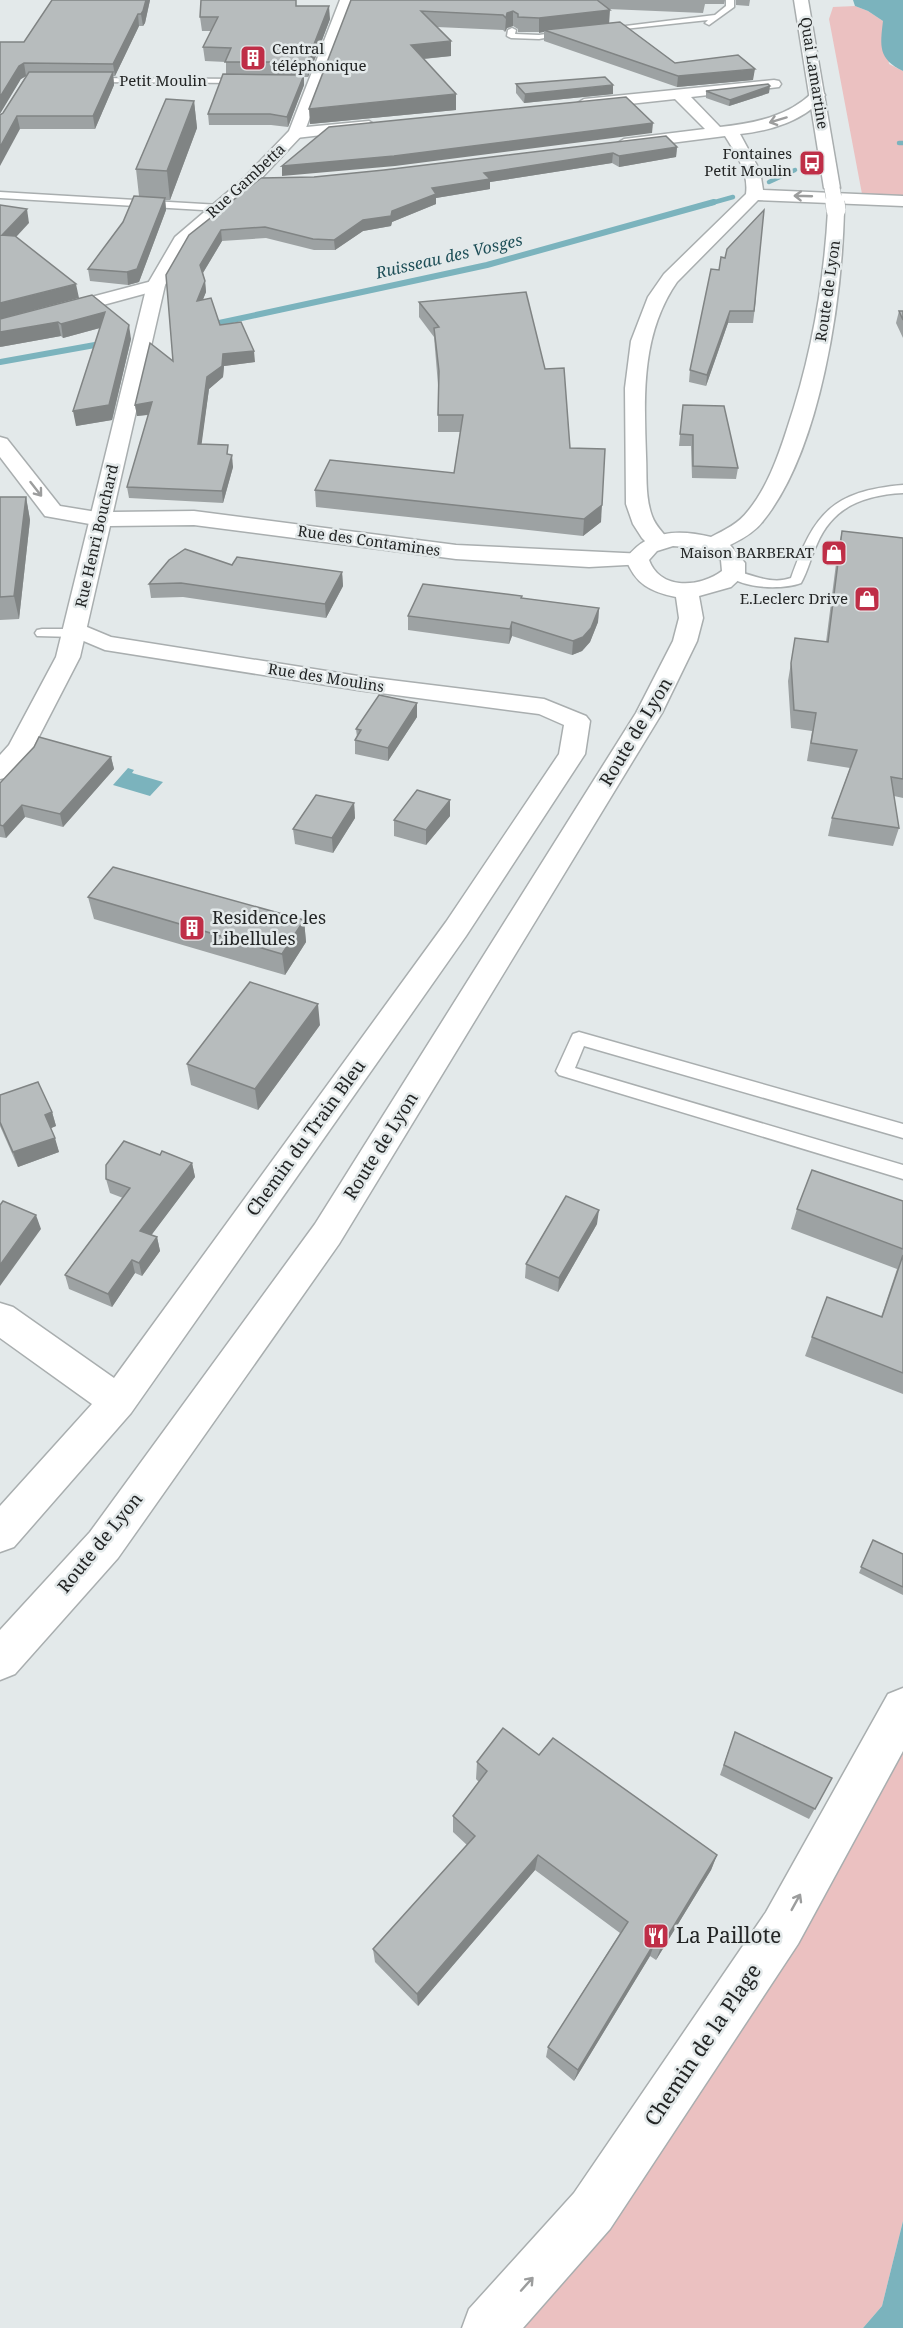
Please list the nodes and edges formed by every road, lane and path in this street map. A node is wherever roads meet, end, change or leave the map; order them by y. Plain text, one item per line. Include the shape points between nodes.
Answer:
1 (347, 0) edge
2 (730, 0) edge
3 (801, 0) edge
4 (676, 12) dead end
5 (716, 17) junction
6 (619, 18) dead end
7 (676, 21) junction
8 (564, 25) edge
9 (619, 28) junction
10 (512, 30) edge
11 (597, 30) edge
12 (575, 33) edge
13 (636, 33) edge
14 (564, 34) junction
15 (85, 80) edge
16 (258, 81) edge
17 (774, 84) dead end
18 (679, 94) junction
19 (818, 94) junction
20 (567, 106) edge
21 (379, 125) edge
22 (724, 132) junction
23 (296, 133) junction
24 (603, 146) edge
25 (825, 146) joint
26 (249, 182) junction
27 (270, 182) edge
28 (0, 195) edge
29 (754, 195) junction
30 (903, 201) edge
31 (220, 208) junction
32 (156, 285) junction
33 (0, 327) edge
34 (0, 443) edge
35 (903, 489) edge
36 (101, 519) junction
37 (659, 542) junction
38 (713, 545) junction
39 (637, 560) junction
40 (733, 574) junction
41 (687, 591) junction
42 (74, 631) junction
43 (42, 633) dead end
44 (578, 721) joint
45 (0, 771) edge
46 (903, 1131) edge
47 (903, 1172) edge
48 (0, 1318) edge
49 (118, 1402) junction
50 (0, 1534) edge
51 (0, 1660) edge
52 (903, 1709) edge
53 (488, 2328) edge

1 - 23 street, Rue Gambetta via 310,81
2 - 5 lane via 730,7
3 - 19 street, Quai Lamartine
4 - 7 lane
5 - 7 lane
5 - 13 lane via 708,24
6 - 9 lane
7 - 9 lane
8 - 14 lane
9 - 11 lane
10 - 14 lane via 511,36
12 - 14 lane
15 - 16 lane, Petit Moulin
17 - 18 street
18 - 20 street
18 - 22 street
19 -> 22 street via 806,107 788,117
19 - 25 street, Quai Lamartine
21 - 23 street
22 - 24 street
22 - 29 street via 753,176
23 - 26 street, Rue Gambetta
25 - 38 street, Route de Lyon, bridge via 836,210 835,247 826,320 807,403 772,492 754,517 735,534
26 - 27 street
26 - 31 street, Rue Gambetta
28 - 31 lane
30 -> 29 street
29 - 37 street via 669,279 643,334 635,393 637,511 647,532
31 - 32 street, Rue Gambetta via 181,241
32 - 33 street
32 - 36 street, Rue Henri Bouchard
34 -> 36 street, Rue des Contamines via 53,511
35 - 40 lane via 865,492 838,505 819,526 797,580 790,584
36 - 39 street, Rue des Contamines via 194,518 474,554
36 - 42 street, Rue Henri Bouchard
37 - 38 street via 686,539
37 - 39 street via 649,546
38 - 40 street via 730,556
39 - 41 street via 645,577 656,584
40 - 41 street via 716,587
41 - 51 street, Route de Lyon via 691,618 685,641 649,713 327,1234 104,1545
42 - 43 lane
42 - 44 street, Rue des Moulins via 105,643 358,683 544,707
42 - 45 street, Rue Henri Bouchard via 68,657 26,738
44 - 49 street, Chemin du Train Bleu via 572,754 456,929
46 - 47 lane via 579,1038 565,1071
48 - 49 street
49 - 50 street, Chemin du Train Bleu
53 -> 52 street, Chemin de la Plage via 592,2211 782,1928

